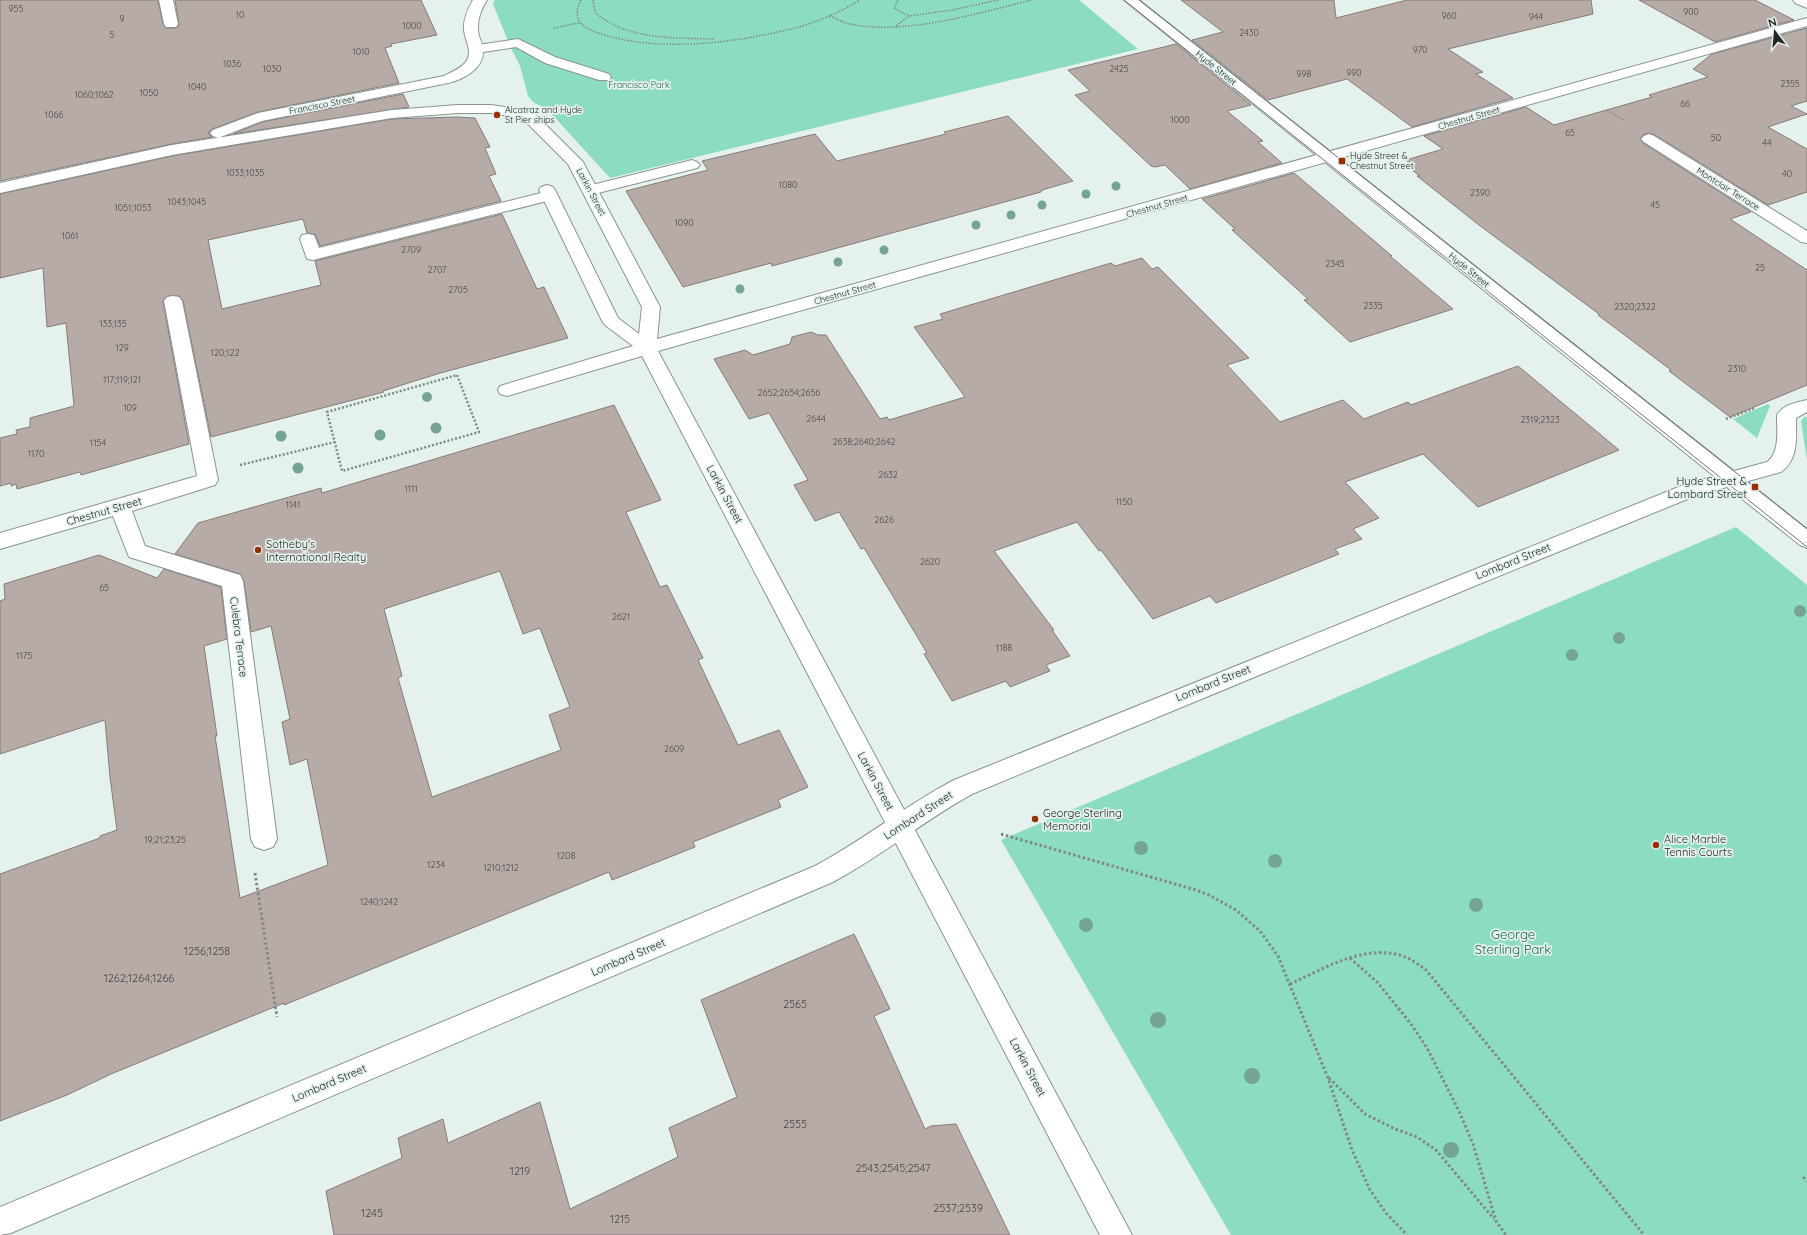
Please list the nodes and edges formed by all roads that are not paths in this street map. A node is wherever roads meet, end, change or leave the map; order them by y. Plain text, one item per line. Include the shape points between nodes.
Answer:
1 (166, 0) edge
2 (480, 0) edge
3 (1131, 0) edge
4 (1800, 0) edge
5 (1807, 4) edge
6 (1807, 22) edge
7 (172, 24) dead end
8 (477, 48) junction
9 (604, 77) dead end
10 (434, 110) joint
11 (1649, 139) road end
12 (172, 150) junction
13 (1328, 158) junction
14 (692, 165) dead end
15 (0, 188) edge
16 (590, 190) junction
17 (1807, 238) edge
18 (308, 239) dead end
19 (173, 301) dead end
20 (647, 348) junction
21 (507, 390) dead end
22 (1807, 406) edge
23 (1730, 479) junction
24 (120, 507) junction
25 (1807, 540) edge
26 (0, 541) edge
27 (900, 826) junction
28 (264, 839) road end
29 (0, 1222) edge
30 (1117, 1235) edge

1 - 7 street
2 - 8 street via 474,11 471,26
3 - 13 street, Hyde Street
4 - 5 street
6 - 13 street, Chestnut Street
8 - 9 street via 518,43 550,60
8 - 12 street, Francisco Street via 472,63 466,70 448,79 258,118
10 - 12 street, Francisco Street via 392,114
10 - 16 street, Larkin Street via 491,110 526,114 575,162
11 - 17 street, Montclair Terrace
12 - 15 street, Francisco Street
13 - 20 street, Chestnut Street
13 - 23 street, Hyde Street
14 - 16 street
16 - 20 street, Larkin Street via 651,307
18 - 20 street, Larkin Street via 313,255 548,193 611,321
19 - 24 street, Chestnut Street via 208,480
20 - 21 street, Chestnut Street
20 - 27 street, Larkin Street
22 - 23 street, Lombard Street via 1795,408 1787,415 1782,462 1774,467
23 - 25 street, Hyde Street
23 - 27 street, Lombard Street via 1688,491 1498,567 963,787
24 - 26 street, Chestnut Street
24 - 28 street, Culebra Terrace via 136,551 232,581
27 - 29 street, Lombard Street via 843,865 824,874
27 - 30 street, Larkin Street

